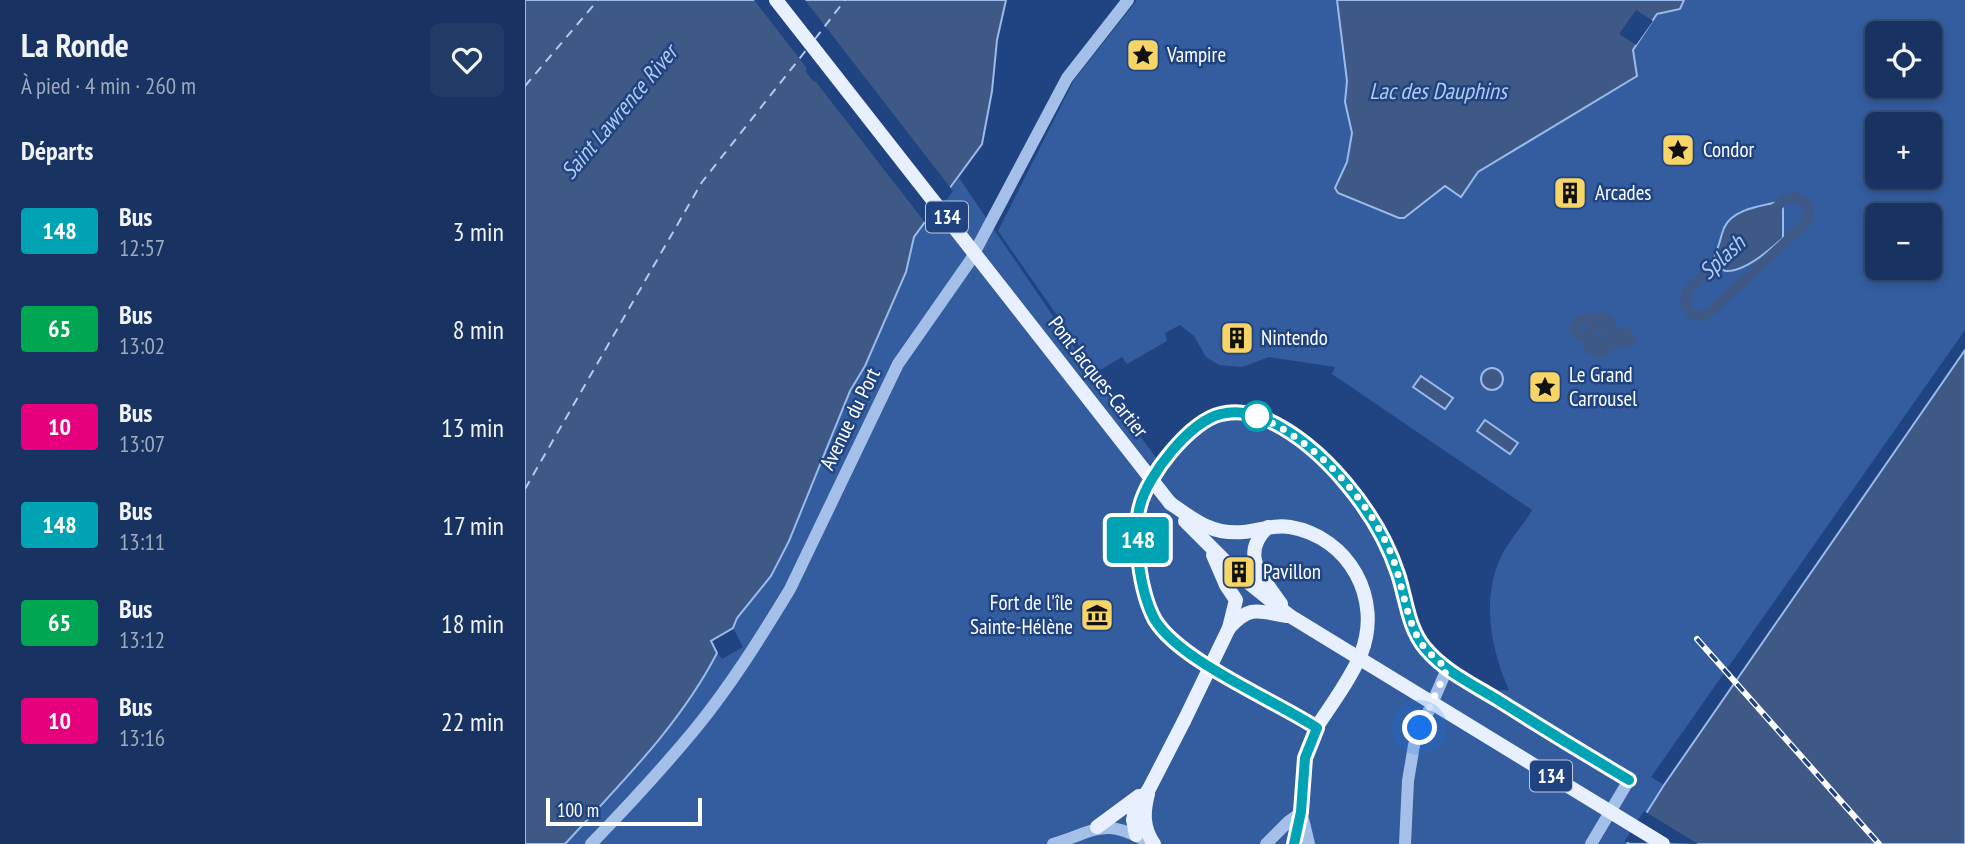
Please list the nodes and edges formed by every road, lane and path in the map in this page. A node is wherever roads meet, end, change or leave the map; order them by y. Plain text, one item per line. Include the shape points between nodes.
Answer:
1 (776, 0) edge
2 (1128, 0) edge
3 (1170, 503) junction
4 (1268, 527) junction
5 (1210, 547) junction
6 (1290, 616) junction
7 (1229, 628) junction
8 (1447, 669) junction
9 (1317, 728) junction
10 (1149, 789) junction
11 (1301, 812) junction
12 (1097, 827) junction
13 (1139, 840) edge
14 (591, 844) edge
15 (1053, 844) edge
16 (1153, 844) edge
17 (1266, 844) edge
18 (1294, 844) edge
19 (1309, 844) edge
20 (1405, 844) edge
21 (1591, 844) edge
22 (1664, 844) edge

1 - 3 main road, Pont Jacques-Cartier / 134, bridge
2 - 14 street, Avenue du Port via 1067,78 970,261 898,364 777,611 695,729
3 - 4 main road via 1216,532
3 - 5 main road, Pont Jacques-Cartier / 134
4 - 6 main road via 1255,543 1254,561
4 - 9 main road via 1305,531 1338,551 1360,580 1366,600 1368,625 1361,655
5 - 6 main road, Pont Jacques-Cartier / 134
5 - 7 main road via 1236,600
6 - 7 main road via 1248,611
6 - 22 main road, Pont Jacques-Cartier / 134, bridge
7 - 10 main road, bridge
8 - 9 street via 1419,640 1387,544 1340,476 1263,418 1234,412 1212,416 1172,450 1144,491 1137,523 1145,597 1156,621 1180,647
8 - 20 street via 1414,745
8 - 21 street via 1629,780
9 - 11 street via 1305,758
10 - 12 main road
10 - 13 main road via 1135,809
10 - 16 main road via 1144,809
11 - 17 street
11 - 18 street
11 - 19 street
12 - 13 street via 1120,828
12 - 15 street
13 - 16 street

